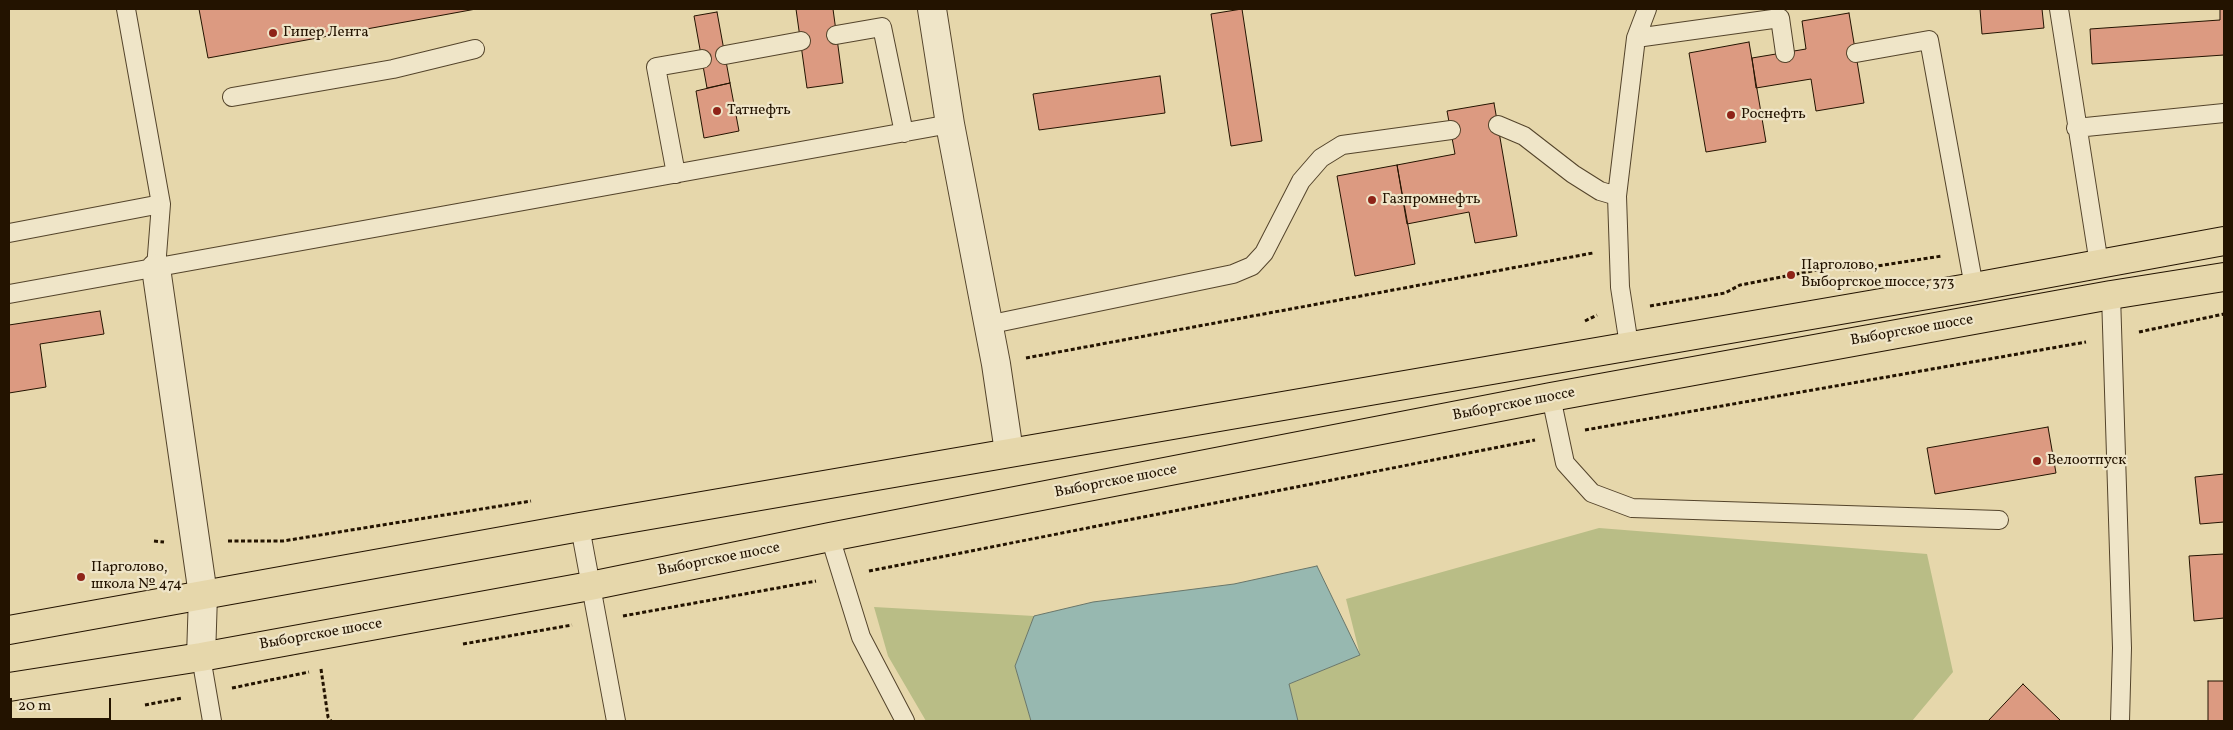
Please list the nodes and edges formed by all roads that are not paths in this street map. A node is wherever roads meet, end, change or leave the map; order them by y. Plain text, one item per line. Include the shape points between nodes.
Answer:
1 (126, 9) edge
2 (932, 9) edge
3 (1647, 9) edge
4 (2059, 9) edge
5 (836, 35) dead end
6 (1636, 38) junction
7 (801, 41) dead end
8 (476, 49) dead end
9 (1785, 53) dead end
10 (1856, 53) dead end
11 (725, 55) dead end
12 (702, 59) dead end
13 (232, 97) dead end
14 (2224, 113) edge
15 (950, 124) junction
16 (1498, 125) dead end
17 (2076, 128) junction
18 (1451, 130) dead end
19 (904, 134) junction
20 (676, 174) junction
21 (1617, 196) junction
22 (161, 204) junction
23 (9, 233) edge
24 (2224, 241) edge
25 (2099, 264) junction
26 (156, 268) junction
27 (2224, 277) edge
28 (1974, 287) junction
29 (9, 294) edge
30 (2111, 295) junction
31 (987, 325) junction
32 (1629, 345) junction
33 (1551, 397) junction
34 (1009, 452) junction
35 (1999, 520) dead end
36 (580, 527) junction
37 (830, 537) junction
38 (590, 586) junction
39 (204, 595) junction
40 (9, 630) edge
41 (201, 657) junction
42 (9, 687) edge
43 (212, 721) edge
44 (616, 721) edge
45 (905, 721) edge
46 (2120, 721) edge

1 - 22 lane
2 - 15 street
3 - 6 lane
4 - 17 lane
5 - 19 lane via 882,27
6 - 9 lane via 1780,18
6 - 21 lane
7 - 11 lane
8 - 13 lane via 393,70
10 - 28 lane via 1929,40
12 - 20 lane via 656,67
14 - 17 lane
15 - 19 lane
15 - 31 street
16 - 21 lane via 1524,136 1573,174
17 - 25 lane
18 - 31 lane via 1342,144 1321,158 1301,181 1264,253 1252,266 1233,274
19 - 20 lane
20 - 26 lane
21 - 32 lane via 1618,249
22 - 23 lane
22 - 26 lane
24 - 25 main road
25 - 28 main road
26 - 29 lane
26 - 39 street
27 - 30 main road, Выборгское шоссе
28 - 32 main road
30 - 33 main road, Выборгское шоссе
30 - 46 lane via 2122,648
31 - 34 street
32 - 34 main road
33 - 35 lane via 1565,463 1592,493 1632,508
33 - 37 main road, Выборгское шоссе
34 - 36 main road
36 - 38 lane
36 - 39 main road
37 - 38 main road, Выборгское шоссе
37 - 45 lane via 861,637
38 - 41 main road, Выборгское шоссе
38 - 44 lane
39 - 40 main road
39 - 41 street
41 - 42 main road, Выборгское шоссе
41 - 43 lane

